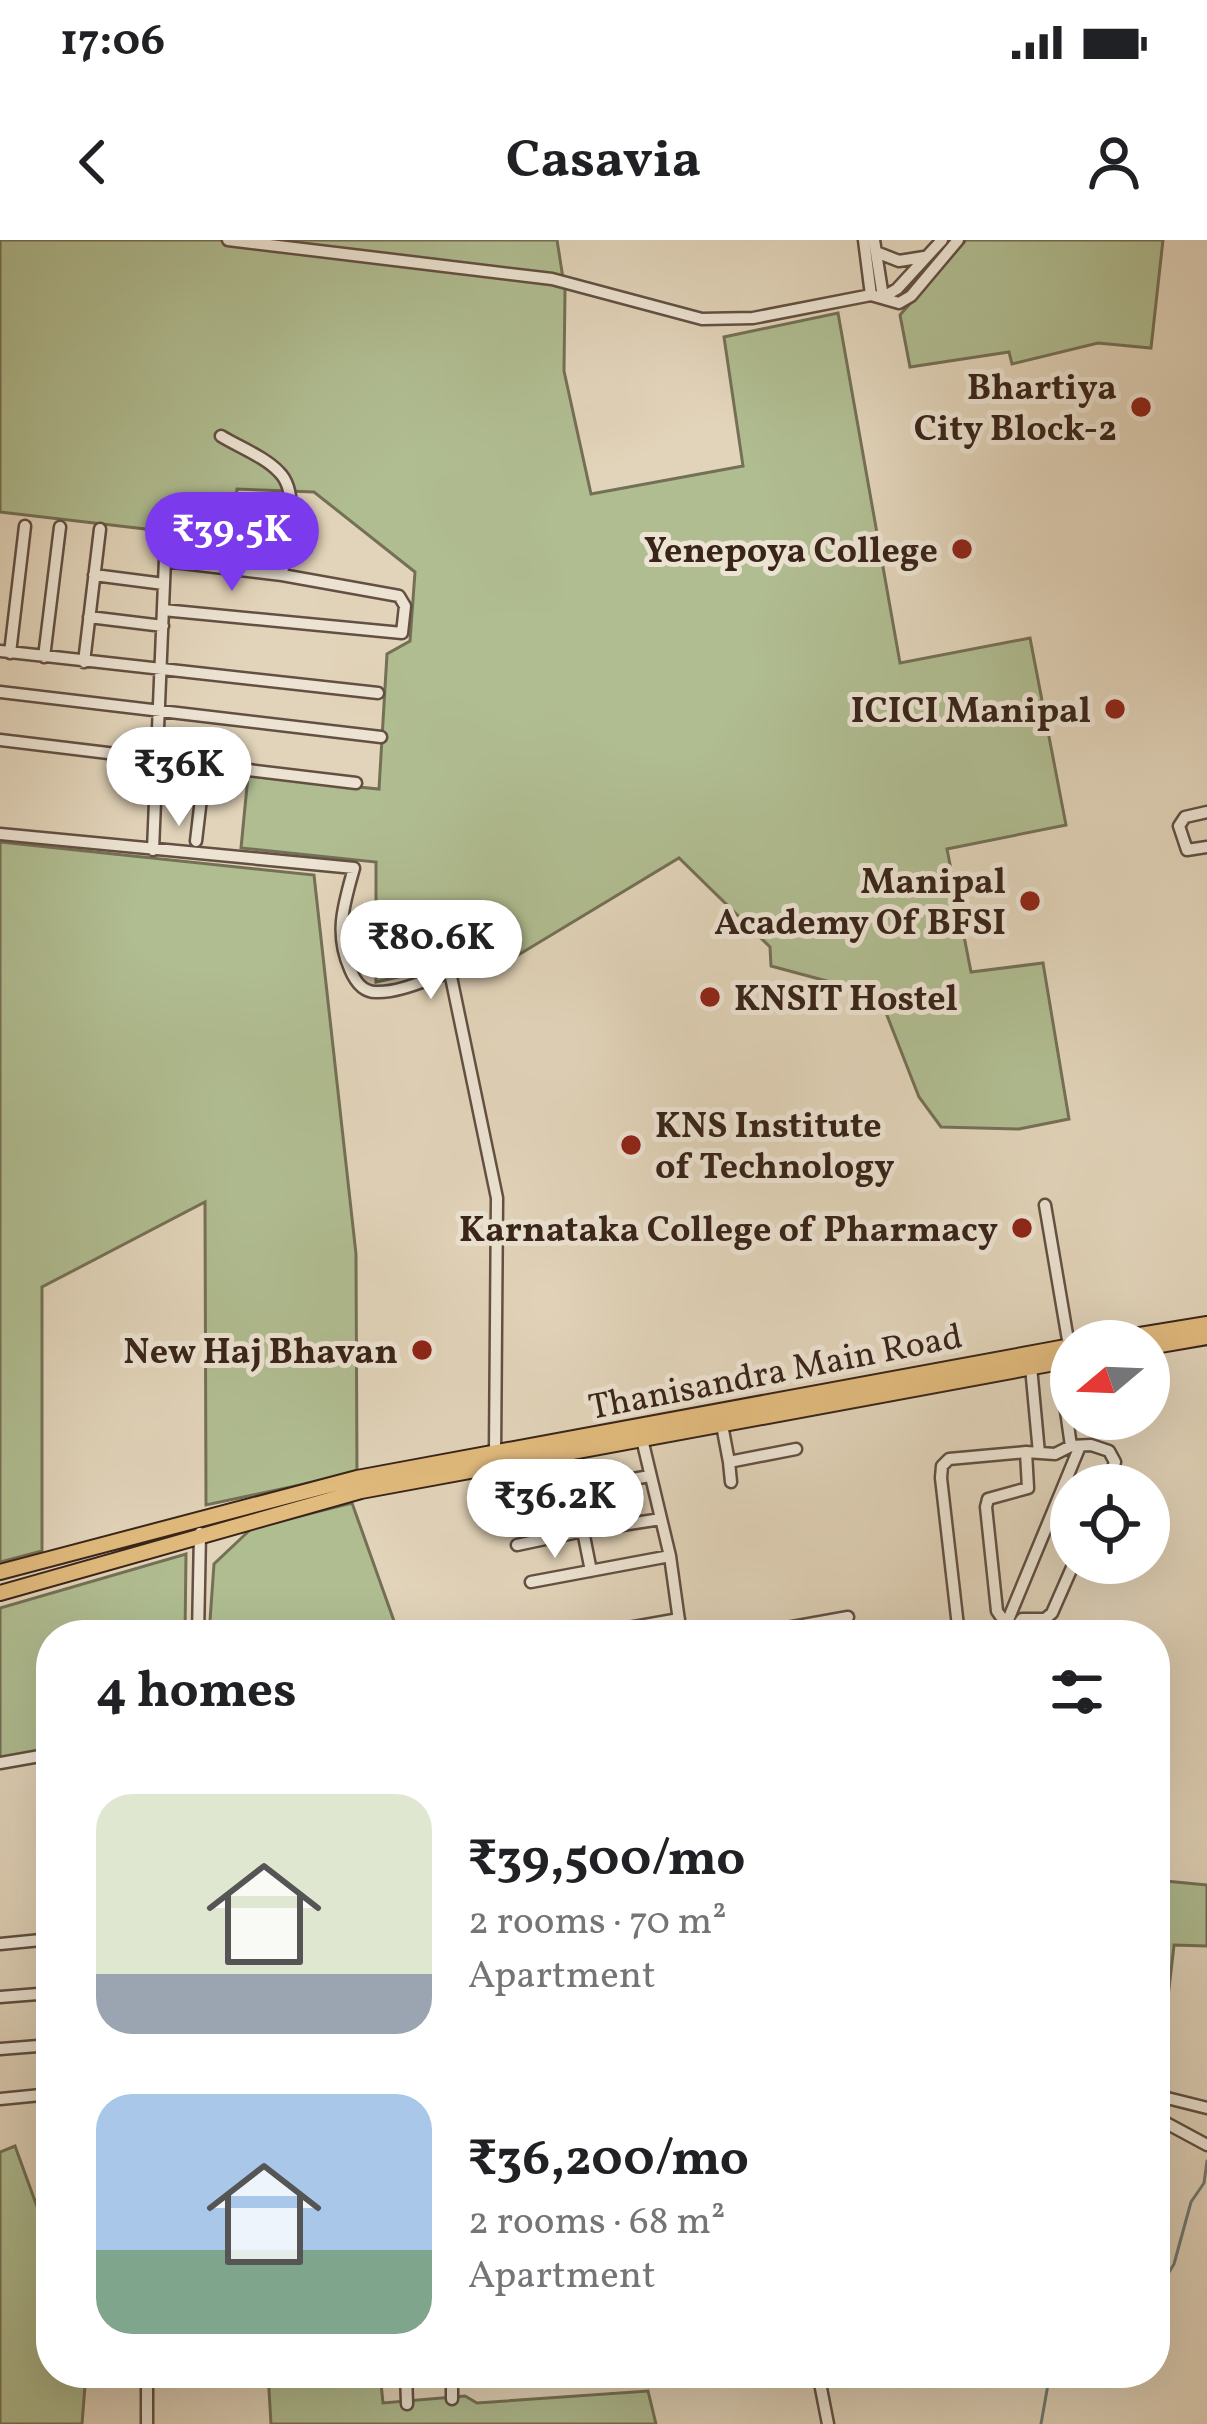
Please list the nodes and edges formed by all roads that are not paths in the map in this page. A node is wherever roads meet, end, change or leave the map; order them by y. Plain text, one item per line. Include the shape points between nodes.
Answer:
1 (228, 240) edge
2 (864, 240) edge
3 (942, 240) edge
4 (958, 240) edge
5 (875, 246) edge
6 (932, 254) junction
7 (877, 296) junction
8 (221, 436) dead end
9 (25, 526) dead end
10 (60, 526) dead end
11 (100, 529) dead end
12 (166, 535) dead end
13 (165, 561) junction
14 (94, 575) junction
15 (282, 575) junction
16 (164, 584) junction
17 (163, 610) junction
18 (89, 616) junction
19 (163, 626) junction
20 (5, 652) edge
21 (44, 657) junction
22 (84, 662) junction
23 (160, 671) junction
24 (0, 692) edge
25 (378, 693) dead end
26 (159, 710) junction
27 (381, 736) dead end
28 (0, 740) edge
29 (157, 759) junction
30 (206, 765) junction
31 (356, 783) dead end
32 (1207, 812) edge
33 (0, 834) edge
34 (196, 841) dead end
35 (1207, 847) edge
36 (153, 850) junction
37 (1045, 1204) dead end
38 (1062, 1320) edge
39 (1207, 1324) edge
40 (1170, 1330) edge
41 (1207, 1337) edge
42 (1170, 1343) edge
43 (1050, 1357) edge
44 (1050, 1360) edge
45 (1031, 1367) junction
46 (722, 1425) junction
47 (640, 1432) junction
48 (1074, 1440) edge
49 (1075, 1446) junction
50 (796, 1449) dead end
51 (1033, 1452) junction
52 (494, 1453) junction
53 (568, 1453) junction
54 (728, 1462) junction
55 (1114, 1464) edge
56 (650, 1476) junction
57 (731, 1482) dead end
58 (575, 1489) junction
59 (507, 1503) dead end
60 (201, 1517) junction
61 (661, 1519) junction
62 (583, 1531) junction
63 (200, 1534) junction
64 (517, 1545) dead end
65 (670, 1556) junction
66 (591, 1571) junction
67 (0, 1572) edge
68 (531, 1582) dead end
69 (1065, 1584) edge
70 (0, 1593) edge
71 (848, 1617) dead end
72 (679, 1619) joint
73 (198, 1620) edge
74 (673, 1620) edge
75 (831, 1620) edge
76 (957, 1620) edge
77 (1003, 1620) edge
78 (1008, 1620) edge
79 (1021, 1620) edge
80 (36, 1757) edge
81 (0, 1763) edge
82 (36, 1940) edge
83 (0, 1944) edge
84 (36, 1994) edge
85 (0, 1997) edge
86 (36, 2046) edge
87 (0, 2049) edge
88 (36, 2095) edge
89 (0, 2099) edge
90 (1170, 2099) edge
91 (1207, 2108) edge
92 (1170, 2125) edge
93 (1207, 2145) edge
94 (147, 2388) edge
95 (406, 2388) edge
96 (452, 2388) edge
97 (821, 2388) edge
98 (452, 2399) dead end
99 (406, 2404) dead end
100 (147, 2424) edge
101 (828, 2424) edge

1 - 7 street via 552,279 702,319 753,319
2 - 7 street
3 - 6 street
4 - 7 street via 911,296 899,303
5 - 6 street via 905,261
5 - 7 street
6 - 7 street via 897,289
8 - 15 street via 278,470 287,484
9 - 20 street
10 - 21 street
11 - 14 street
12 - 13 street
13 - 15 street
13 - 16 street
14 - 16 street
14 - 18 street
15 - 17 street via 399,596 402,633
16 - 17 street
17 - 19 street
18 - 19 street
18 - 22 street
19 - 23 street
20 - 21 street
21 - 22 street
22 - 23 street
23 - 25 street
23 - 26 street
24 - 26 street
26 - 27 street
26 - 29 street
28 - 29 street
29 - 30 street
29 - 36 street
30 - 31 street
30 - 34 street
32 - 35 street via 1179,826 1187,850
33 - 36 street
36 - 52 street via 353,868 339,928 363,989 450,972 497,1198
37 - 38 street
39 - 40 main road
41 - 42 main road
43 - 47 main road, Thanisandra Main Road
44 - 45 main road, Thanisandra Main Road
45 - 46 main road, Thanisandra Main Road
45 - 51 street
46 - 47 main road, Thanisandra Main Road
46 - 54 street
47 - 52 main road, Thanisandra Main Road
47 - 53 main road, Thanisandra Main Road
47 - 56 street
48 - 49 street
49 - 51 street
49 - 55 street via 1109,1451
49 - 78 street
50 - 54 street
51 - 76 street via 943,1466
51 - 77 street via 1028,1488 988,1499 986,1507
52 - 60 main road, Thanisandra Main Road
53 - 58 street
53 - 63 main road, Thanisandra Main Road via 361,1492
54 - 57 street
56 - 58 street
56 - 61 street
58 - 59 street
58 - 62 street
60 - 63 street
60 - 67 main road, Thanisandra Main Road
61 - 62 street
61 - 65 street
62 - 64 street
62 - 66 street
63 - 70 main road, Thanisandra Main Road
63 - 73 street
65 - 66 street
65 - 72 street
66 - 68 street
69 - 79 street via 1045,1619
71 - 75 street
72 - 74 street
80 - 81 street
82 - 83 street
84 - 85 street
86 - 87 street
88 - 89 street
90 - 91 street
92 - 93 street
94 - 100 street
95 - 99 street
96 - 98 street
97 - 101 street

